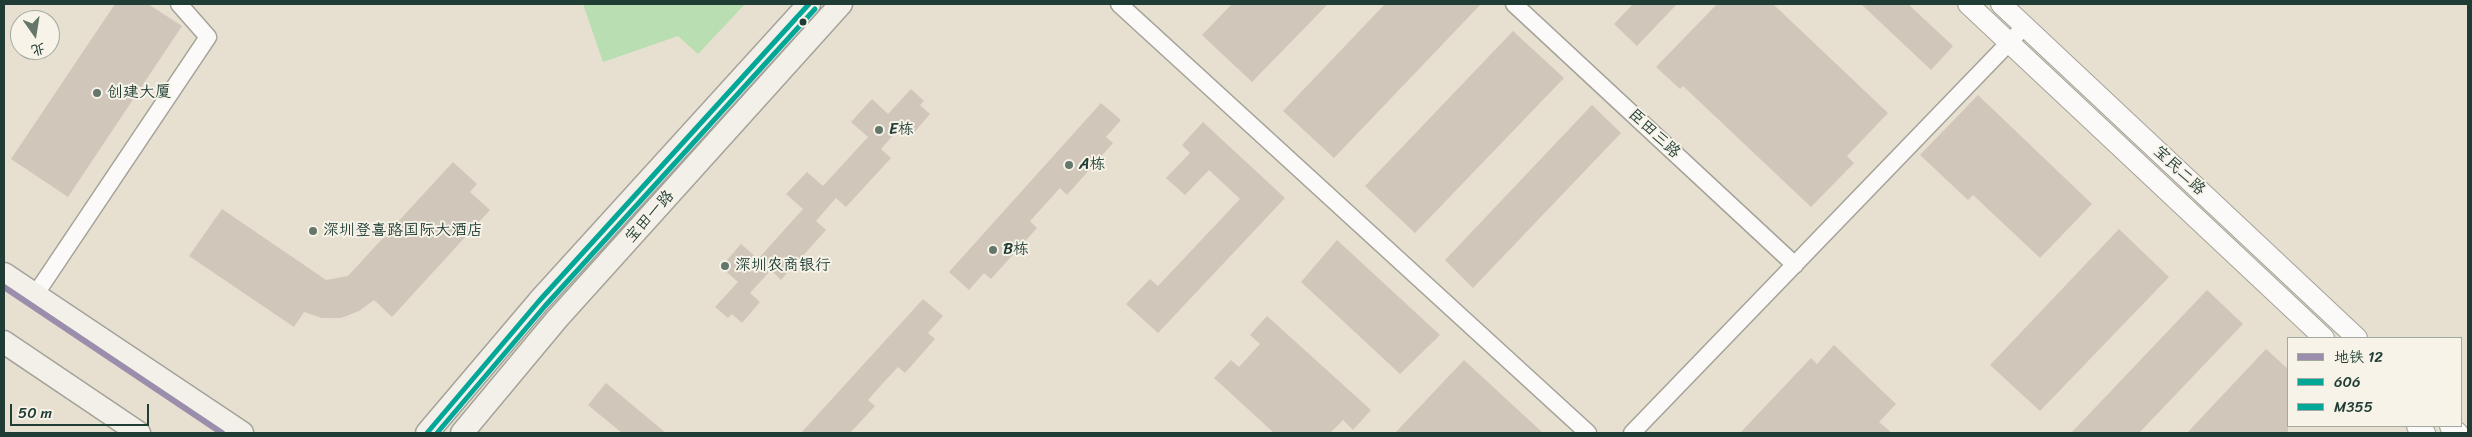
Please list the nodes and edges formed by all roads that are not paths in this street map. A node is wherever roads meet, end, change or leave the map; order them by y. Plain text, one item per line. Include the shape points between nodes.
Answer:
1 (179, 4) edge
2 (842, 4) edge
3 (1119, 4) edge
4 (1514, 4) edge
5 (1968, 4) edge
6 (2001, 4) edge
7 (802, 6) edge
8 (2025, 26) junction
9 (820, 28) junction
10 (2010, 42) junction
11 (1795, 265) junction
12 (4, 274) edge
13 (35, 295) junction
14 (2323, 337) edge
15 (2356, 337) edge
16 (4, 342) edge
17 (139, 433) edge
18 (242, 433) edge
19 (427, 433) edge
20 (462, 433) edge
21 (1588, 433) edge
22 (1632, 433) edge

1 - 13 street via 208,37
2 - 9 main road, 宝田一路
3 - 21 street
4 - 11 street, 臣田三路
5 - 10 street, 宝民二路
6 - 8 street, 宝民二路
7 - 9 street
7 - 19 main road, 宝田一路 via 539,301
8 - 10 street
8 - 15 street, 宝民二路
9 - 20 main road, 宝田一路 via 557,319
10 - 11 street
10 - 14 street, 宝民二路
11 - 22 street
12 - 13 main road
13 - 18 main road
16 - 17 main road

